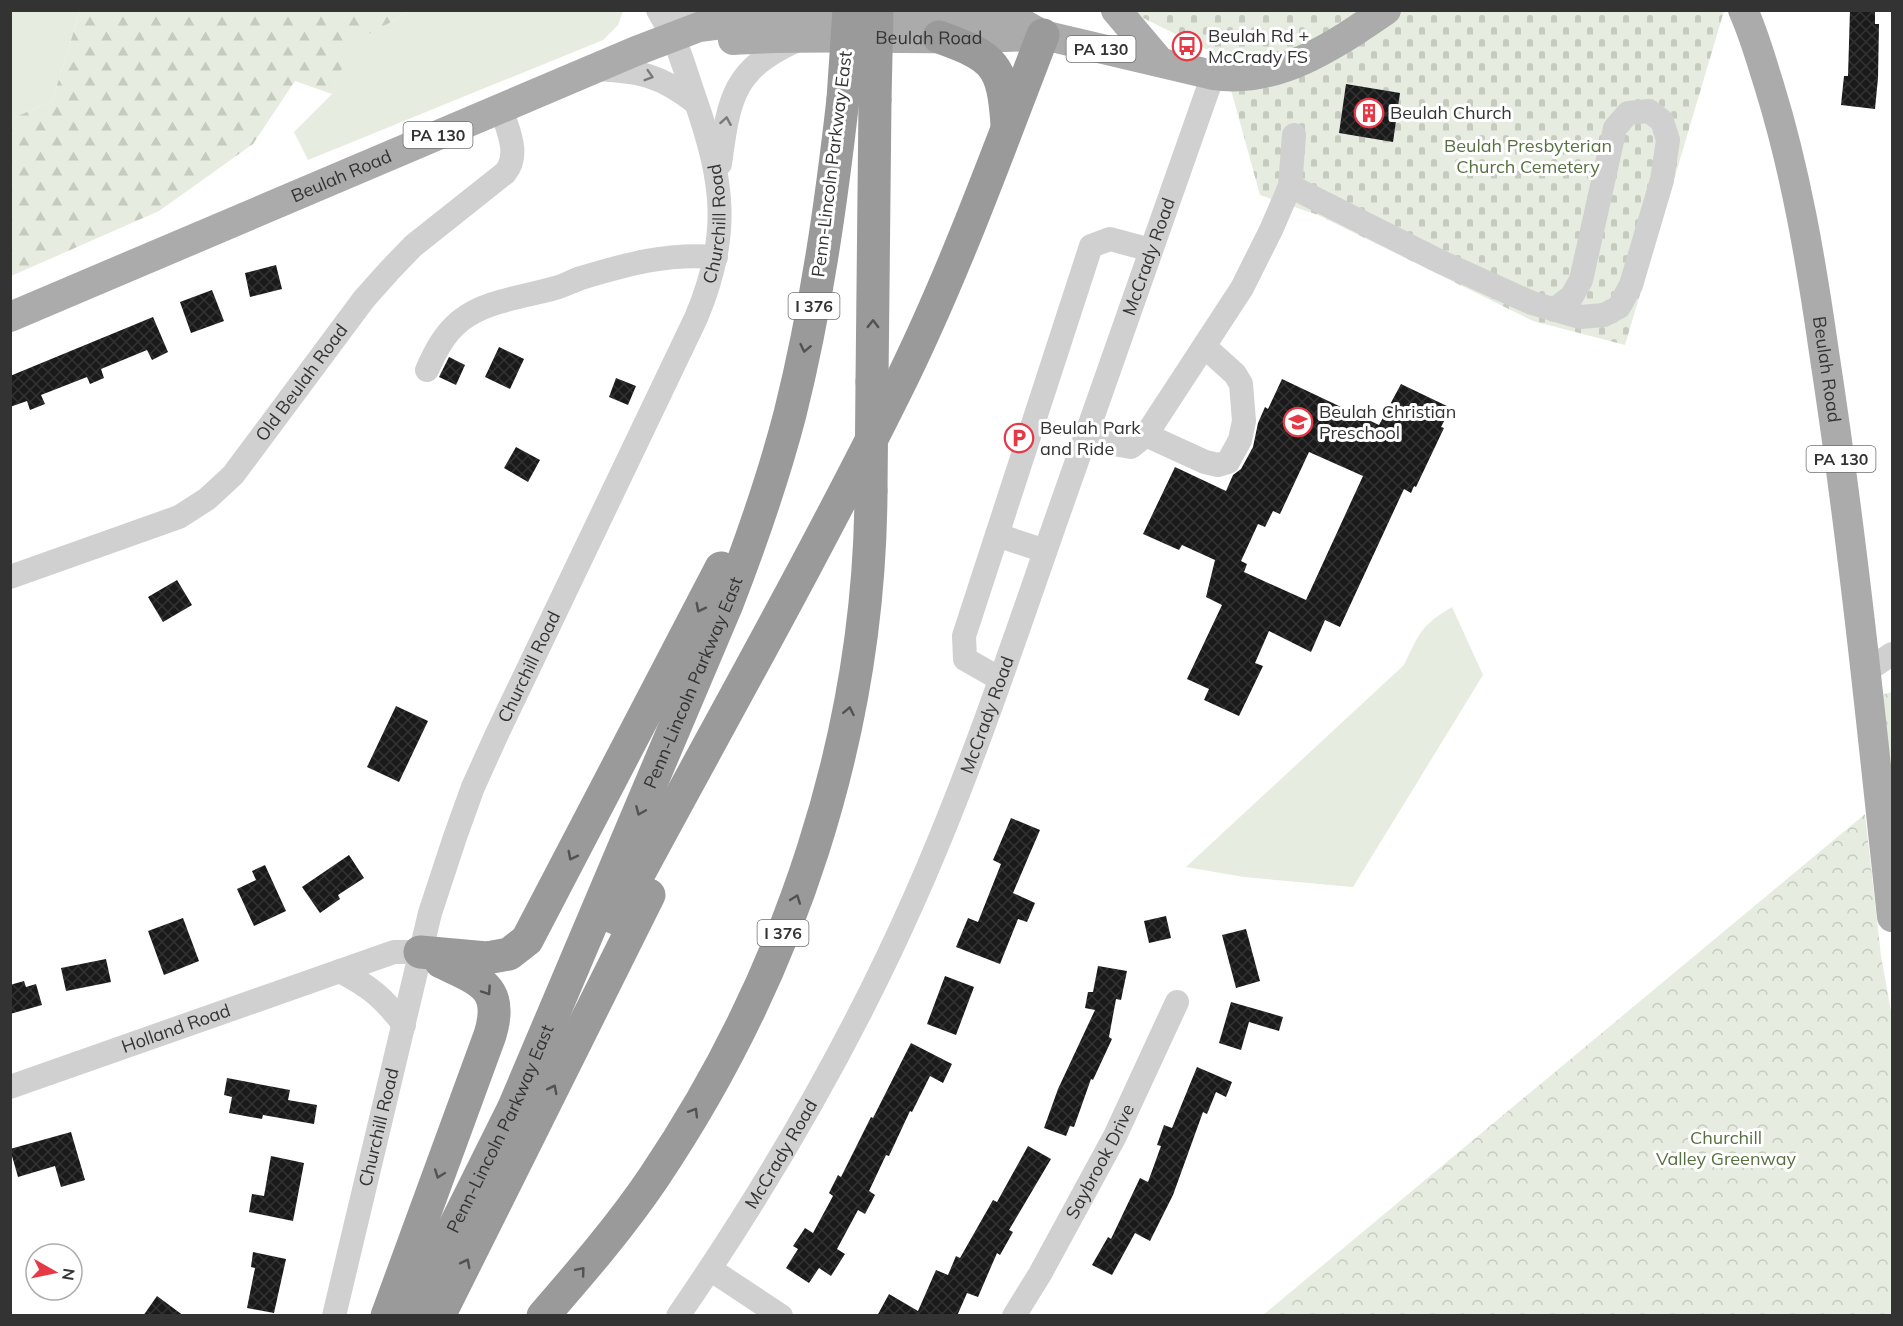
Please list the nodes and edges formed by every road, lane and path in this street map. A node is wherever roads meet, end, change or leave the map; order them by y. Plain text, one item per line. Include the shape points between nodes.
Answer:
1 (658, 10) edge
2 (849, 10) edge
3 (877, 10) edge
4 (1116, 10) edge
5 (1386, 10) edge
6 (1743, 10) edge
7 (973, 12) edge
8 (1048, 23) edge
9 (677, 24) edge
10 (939, 37) junction
11 (803, 38) junction
12 (1160, 62) junction
13 (595, 69) junction
14 (1213, 75) junction
15 (696, 103) junction
16 (501, 108) junction
17 (1008, 130) junction
18 (1294, 135) dead end
19 (718, 178) junction
20 (1290, 186) junction
21 (1151, 250) junction
22 (716, 257) junction
23 (1554, 310) junction
24 (10, 317) edge
25 (1205, 347) junction
26 (427, 370) dead end
27 (1146, 435) junction
28 (1084, 439) junction
29 (776, 463) junction
30 (997, 535) junction
31 (1045, 551) junction
32 (10, 577) edge
33 (793, 593) junction
34 (1893, 654) edge
35 (1866, 671) junction
36 (1000, 679) junction
37 (1893, 917) edge
38 (420, 952) junction
39 (340, 971) junction
40 (1177, 1002) dead end
41 (404, 1025) junction
42 (10, 1087) edge
43 (514, 1107) junction
44 (710, 1269) junction
45 (334, 1316) edge
46 (387, 1316) edge
47 (410, 1316) edge
48 (440, 1316) edge
49 (543, 1316) edge
50 (678, 1316) edge
51 (781, 1316) edge
52 (1014, 1316) edge

1 - 9 street, Churchill Road
2 -> 29 highway, Penn-Lincoln Parkway East / I 376, bridge via 843,99 821,268
49 -> 3 highway, Penn-Lincoln Parkway East / I 376, bridge via 626,1216 679,1137 743,1024 780,941 816,839 847,721 866,600 871,528
4 - 12 main road
5 - 14 main road, Beulah Road / PA 130 via 1336,43 1290,65 1245,76
6 - 35 main road, Beulah Road / PA 130 via 1781,122 1811,261
7 - 8 main road, Beulah Road / PA 130 via 1002,12
7 - 9 main road, Beulah Road / PA 130 via 826,13 699,27
8 - 10 main road, Beulah Road / PA 130 via 1002,38
8 - 12 main road, Beulah Road / PA 130
8 - 17 highway
9 - 11 main road, Beulah Road / PA 130 via 702,45
9 - 13 main road, Beulah Road / PA 130
9 - 15 street, Churchill Road
10 - 11 main road, Beulah Road / PA 130
10 - 17 highway via 978,52 993,65 1004,92
19 -> 11 street via 728,111 740,84 759,60
12 - 14 main road, Beulah Road / PA 130
13 -> 15 street via 651,76 672,85
13 - 16 main road, Beulah Road / PA 130
14 - 21 street, McCrady Road
15 - 19 street, Churchill Road
16 - 24 main road, Beulah Road / PA 130
16 - 32 street, Old Beulah Road via 513,148 511,166 413,246 389,271 234,475 207,499 179,516
17 - 33 highway via 968,231 894,394
18 - 20 street
19 - 22 street, Churchill Road via 721,203
20 - 23 street via 1441,261
20 - 25 street via 1242,288
21 - 28 street, McCrady Road
21 - 30 street via 1110,239 1091,246
22 - 26 street via 688,255 646,261 494,303 461,321 437,347
22 - 38 street, Churchill Road via 696,318 473,787
23 - 23 street via 1580,317 1604,315 1619,307 1631,285 1662,180 1668,140 1662,122 1649,111 1628,112 1615,128 1581,279 1572,296
25 - 27 street
25 - 27 street via 1241,384 1244,421 1240,440 1228,462 1205,462
27 - 28 street via 1131,447
28 - 31 street, McCrady Road
29 -> 38 highway via 533,931 519,948 498,957
29 -> 43 highway, Penn-Lincoln Parkway East / I 376 via 727,604
30 - 31 street
30 - 36 street via 964,636 965,659
31 - 36 street, McCrady Road
33 - 43 highway via 709,741
48 -> 33 highway via 722,750
34 - 35 street
35 - 37 main road, Beulah Road / PA 130
36 - 44 street, McCrady Road via 941,837 865,1004 794,1135
38 - 39 street, Holland Road via 394,952
38 - 41 street, Churchill Road
38 -> 46 highway via 468,973 485,985 491,993 495,1014
39 - 41 street via 382,997
39 - 42 street, Holland Road
40 - 52 street, Saybrook Drive via 1115,1136
41 - 45 street, Churchill Road
43 - 47 highway, Penn-Lincoln Parkway East / I 376
44 - 50 street, McCrady Road
44 - 51 street

